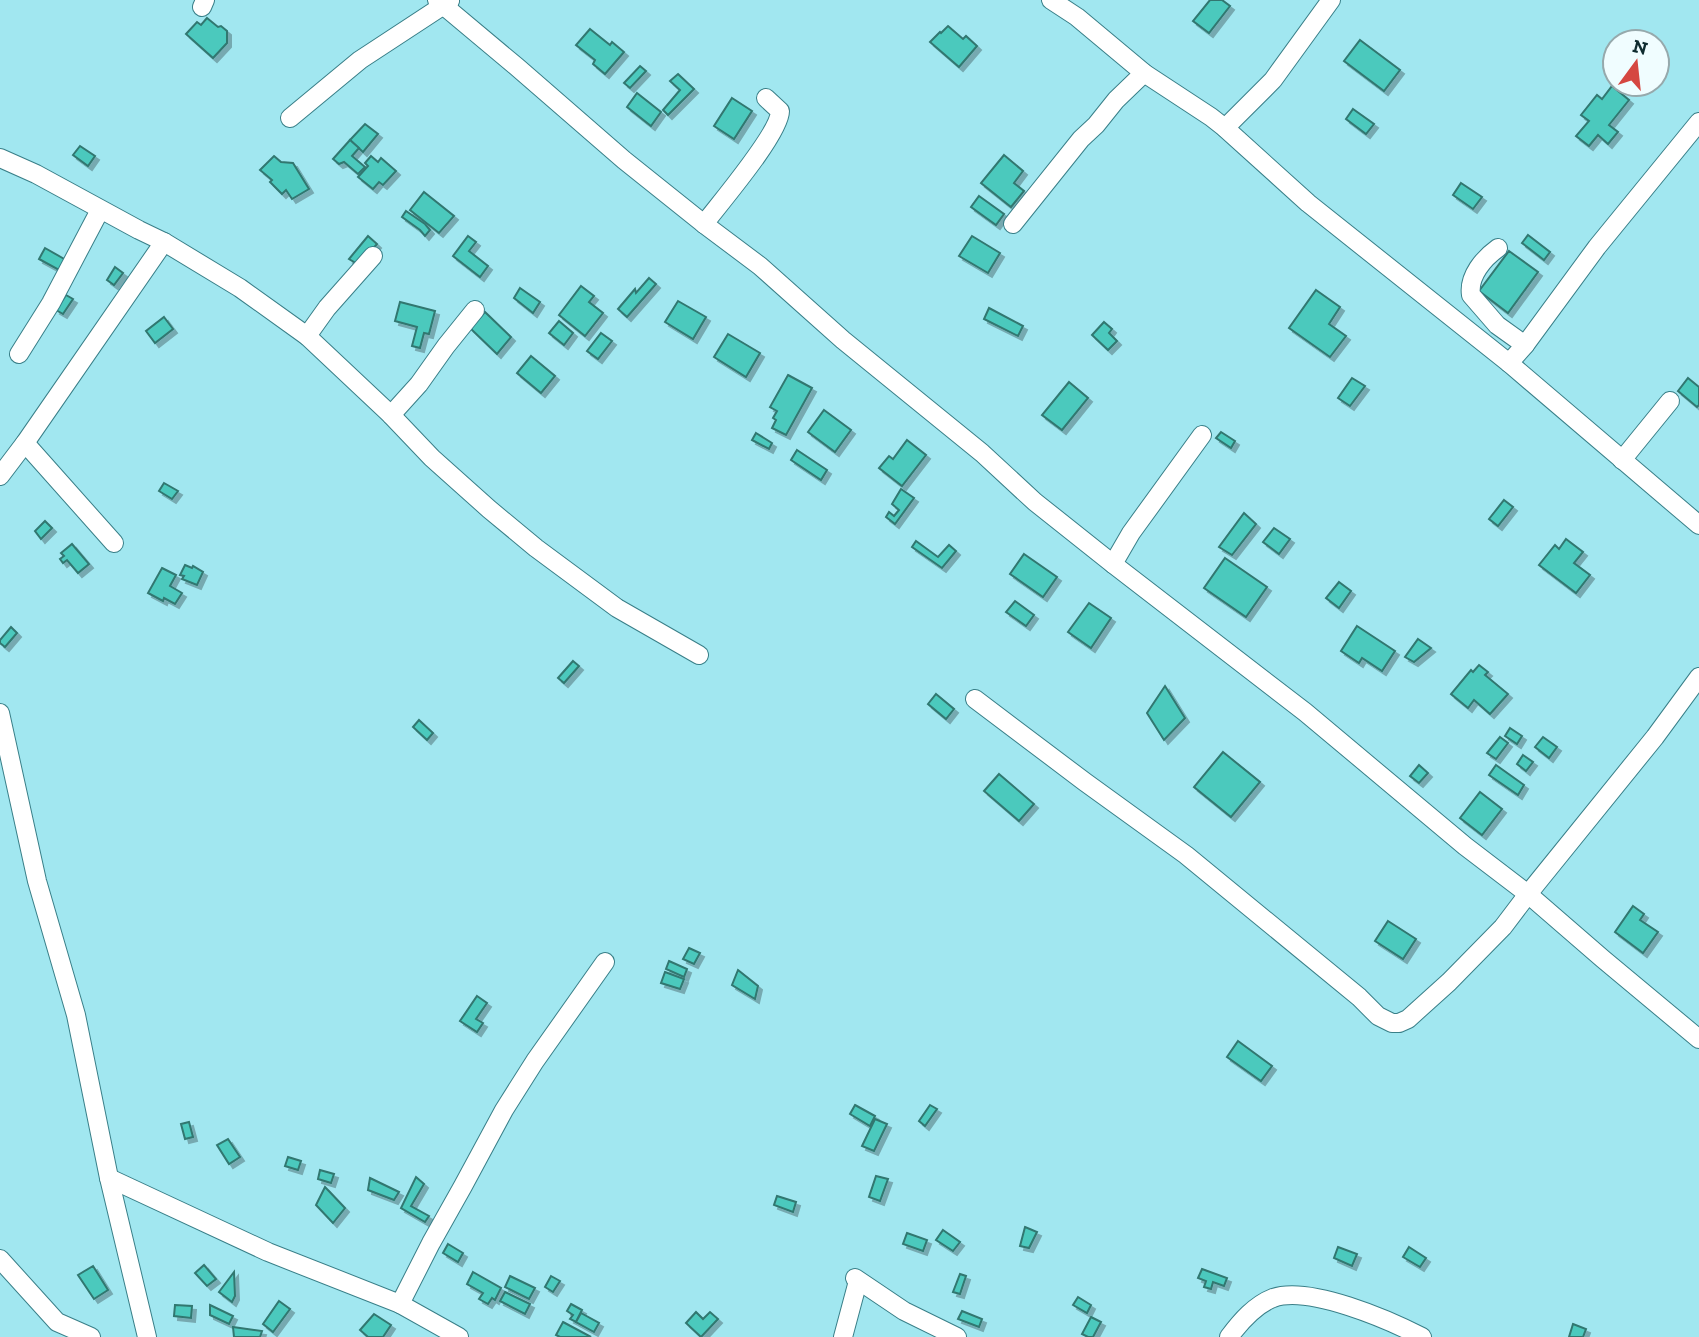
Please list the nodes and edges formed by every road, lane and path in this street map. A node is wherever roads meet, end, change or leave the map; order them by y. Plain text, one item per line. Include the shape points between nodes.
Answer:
1 (1051, 0) edge
2 (1331, 0) edge
3 (444, 2) edge
4 (1144, 73) junction
5 (765, 98) dead end
6 (290, 118) dead end
7 (1699, 122) edge
8 (1226, 128) junction
9 (0, 158) edge
10 (100, 210) junction
11 (1013, 223) dead end
12 (704, 224) junction
13 (164, 242) junction
14 (1498, 247) dead end
15 (373, 256) dead end
16 (475, 310) dead end
17 (307, 337) junction
18 (1525, 345) junction
19 (19, 354) dead end
20 (1509, 363) junction
21 (1670, 401) dead end
22 (391, 415) junction
23 (1202, 435) dead end
24 (25, 443) junction
25 (1622, 460) junction
26 (0, 476) edge
27 (1699, 525) edge
28 (114, 543) dead end
29 (1113, 565) junction
30 (699, 655) dead end
31 (1699, 677) edge
32 (975, 699) dead end
33 (0, 713) edge
34 (1528, 894) junction
35 (605, 962) dead end
36 (1699, 1039) edge
37 (109, 1178) junction
38 (0, 1259) edge
39 (400, 1304) junction
40 (453, 1336) edge
41 (91, 1337) edge
42 (147, 1337) edge
43 (843, 1337) edge
44 (957, 1337) edge
45 (1229, 1337) edge
46 (1422, 1337) edge

1 - 4 street
2 - 8 street via 1273,80
3 - 6 street via 360,60
3 - 12 street
4 - 8 street
4 - 11 street
5 - 12 street via 780,111 778,122
7 - 18 street via 1597,247
8 - 20 street via 1308,203
9 - 10 street
10 - 13 street
10 - 19 street
12 - 29 street via 760,265
13 - 17 street via 240,288
13 - 24 street
14 - 18 street via 1477,269 1469,289 1497,325
15 - 17 street
16 - 22 street
17 - 22 street
18 - 20 street
20 - 25 street
21 - 25 street
22 - 30 street via 432,458 537,548 617,608
23 - 29 street
24 - 26 street
24 - 28 street
25 - 27 street
29 - 34 street via 1305,712
31 - 34 street
32 - 34 street via 1185,855 1392,1023 1408,1019 1449,982
33 - 37 street via 37,881 76,1015
34 - 36 street
35 - 39 street via 503,1110
37 - 39 street via 268,1252
37 - 42 street
38 - 41 street via 57,1322
39 - 40 street
43 - 44 street via 856,1279 904,1311
45 - 46 street via 1261,1304 1290,1295 1334,1302

